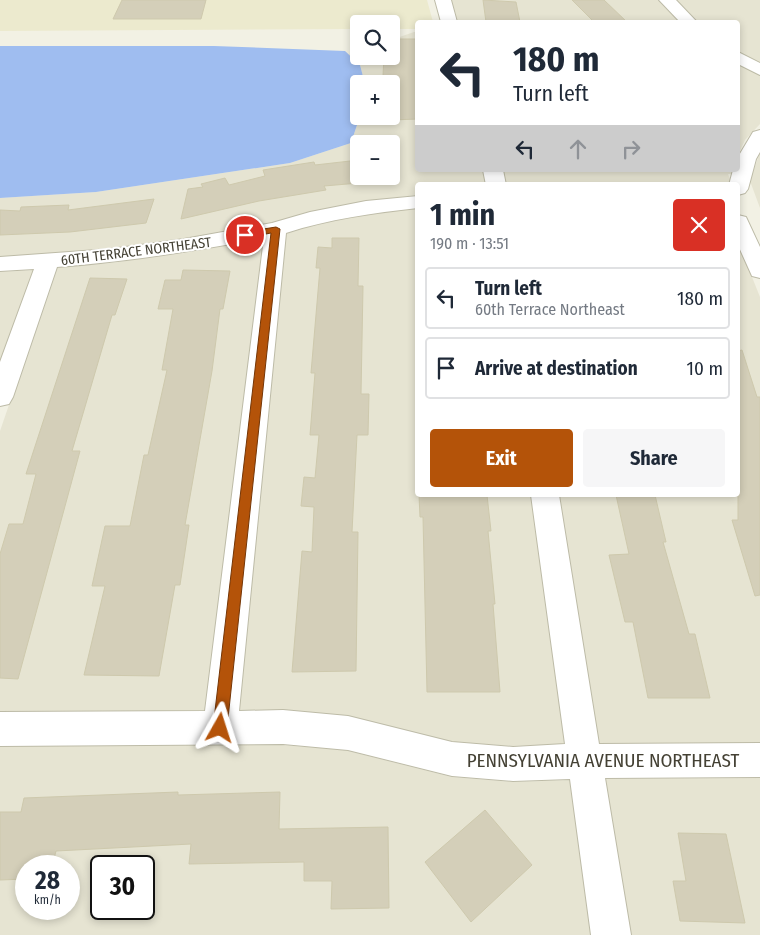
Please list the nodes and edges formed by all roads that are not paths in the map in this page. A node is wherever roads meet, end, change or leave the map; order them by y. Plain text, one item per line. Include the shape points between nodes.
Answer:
1 (443, 0) edge
2 (667, 0) edge
3 (448, 20) edge
4 (687, 20) edge
5 (740, 58) edge
6 (760, 70) edge
7 (760, 136) edge
8 (740, 182) edge
9 (740, 186) edge
10 (415, 202) edge
11 (760, 225) edge
12 (740, 226) edge
13 (276, 229) junction
14 (48, 262) junction
15 (0, 264) edge
16 (760, 271) edge
17 (0, 397) edge
18 (545, 497) edge
19 (220, 728) junction
20 (0, 729) edge
21 (760, 760) edge
22 (586, 761) junction
23 (611, 935) edge

1 - 3 street
2 - 4 street
5 - 6 street
7 - 8 street via 746,159
9 - 11 street
10 - 13 street, 60TH TERRACE NORTHEAST via 310,218
12 - 16 street
13 - 14 street, 60TH TERRACE NORTHEAST via 184,246
13 - 19 street
14 - 15 street, 60TH TERRACE NORTHEAST
14 - 17 street
18 - 22 street
19 - 20 street, PENNSYLVANIA AVENUE NORTHEAST
19 - 22 street, PENNSYLVANIA AVENUE NORTHEAST via 283,727 348,733 452,759 513,764
21 - 22 street, PENNSYLVANIA AVENUE NORTHEAST
22 - 23 street

